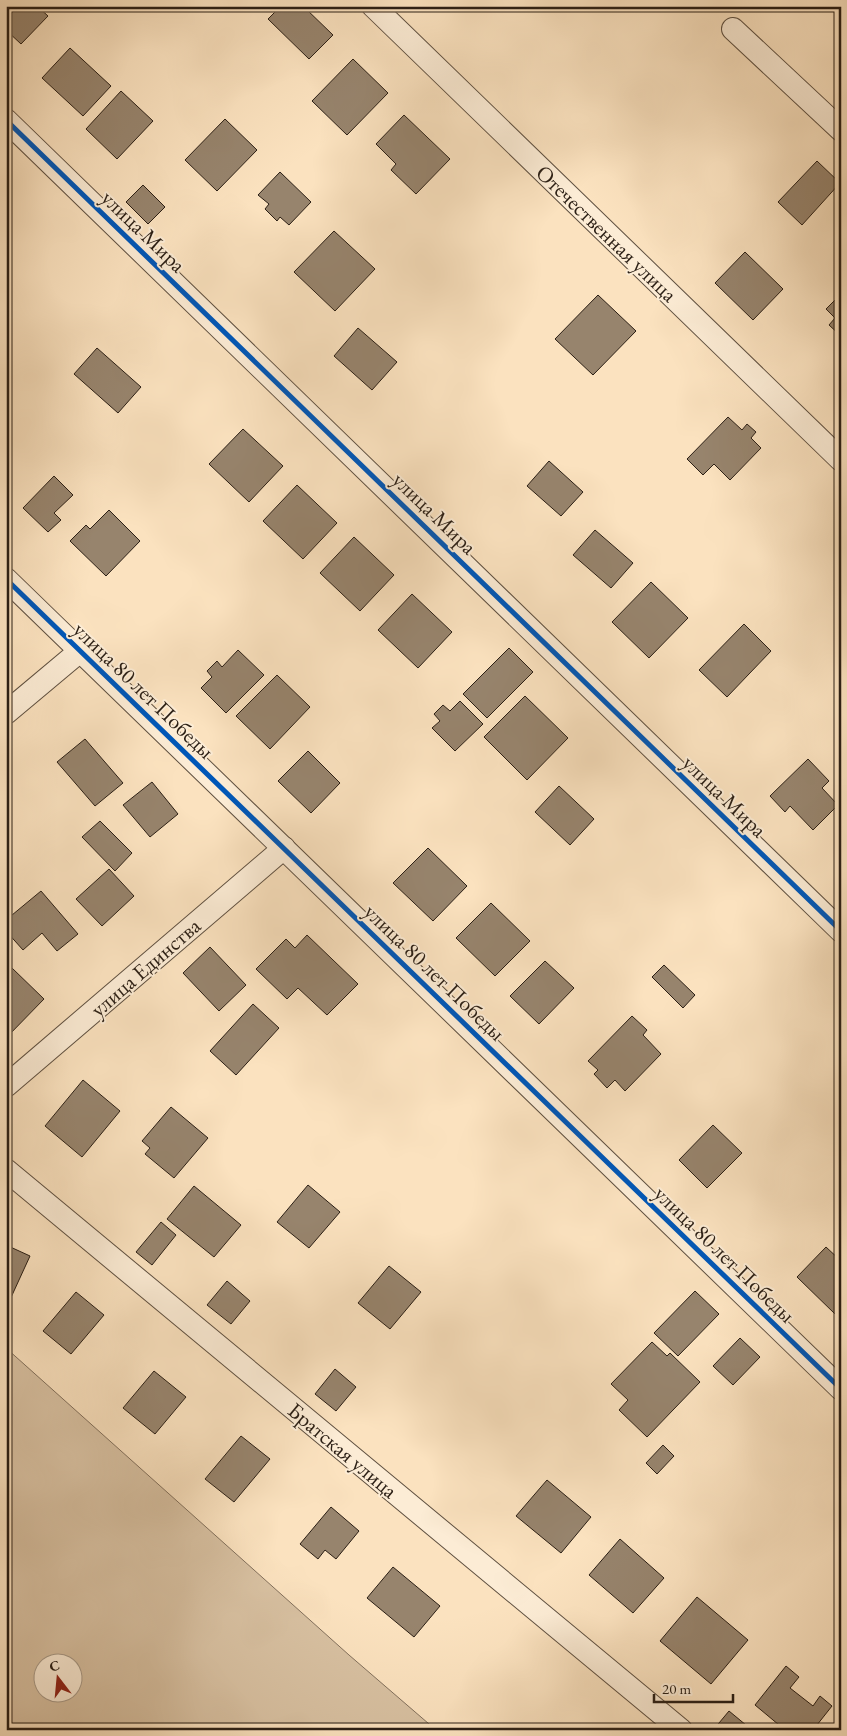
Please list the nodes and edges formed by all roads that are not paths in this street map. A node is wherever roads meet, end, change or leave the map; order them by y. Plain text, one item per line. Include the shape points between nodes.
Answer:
1 (373, 6) edge
2 (733, 29) dead end
3 (6, 120) edge
4 (841, 130) edge
5 (841, 460) edge
6 (6, 579) edge
7 (80, 651) junction
8 (6, 713) edge
9 (284, 848) junction
10 (841, 931) edge
11 (6, 1086) edge
12 (6, 1170) edge
13 (841, 1389) edge
14 (680, 1730) edge

1 - 5 street, Отечественная улица
2 - 4 street
3 - 10 street, улица Мира
6 - 7 street, улица 80 лет Победы
7 - 8 street
7 - 9 street, улица 80 лет Победы
9 - 11 street, улица Единства
9 - 13 street, улица 80 лет Победы
12 - 14 street, Братская улица

